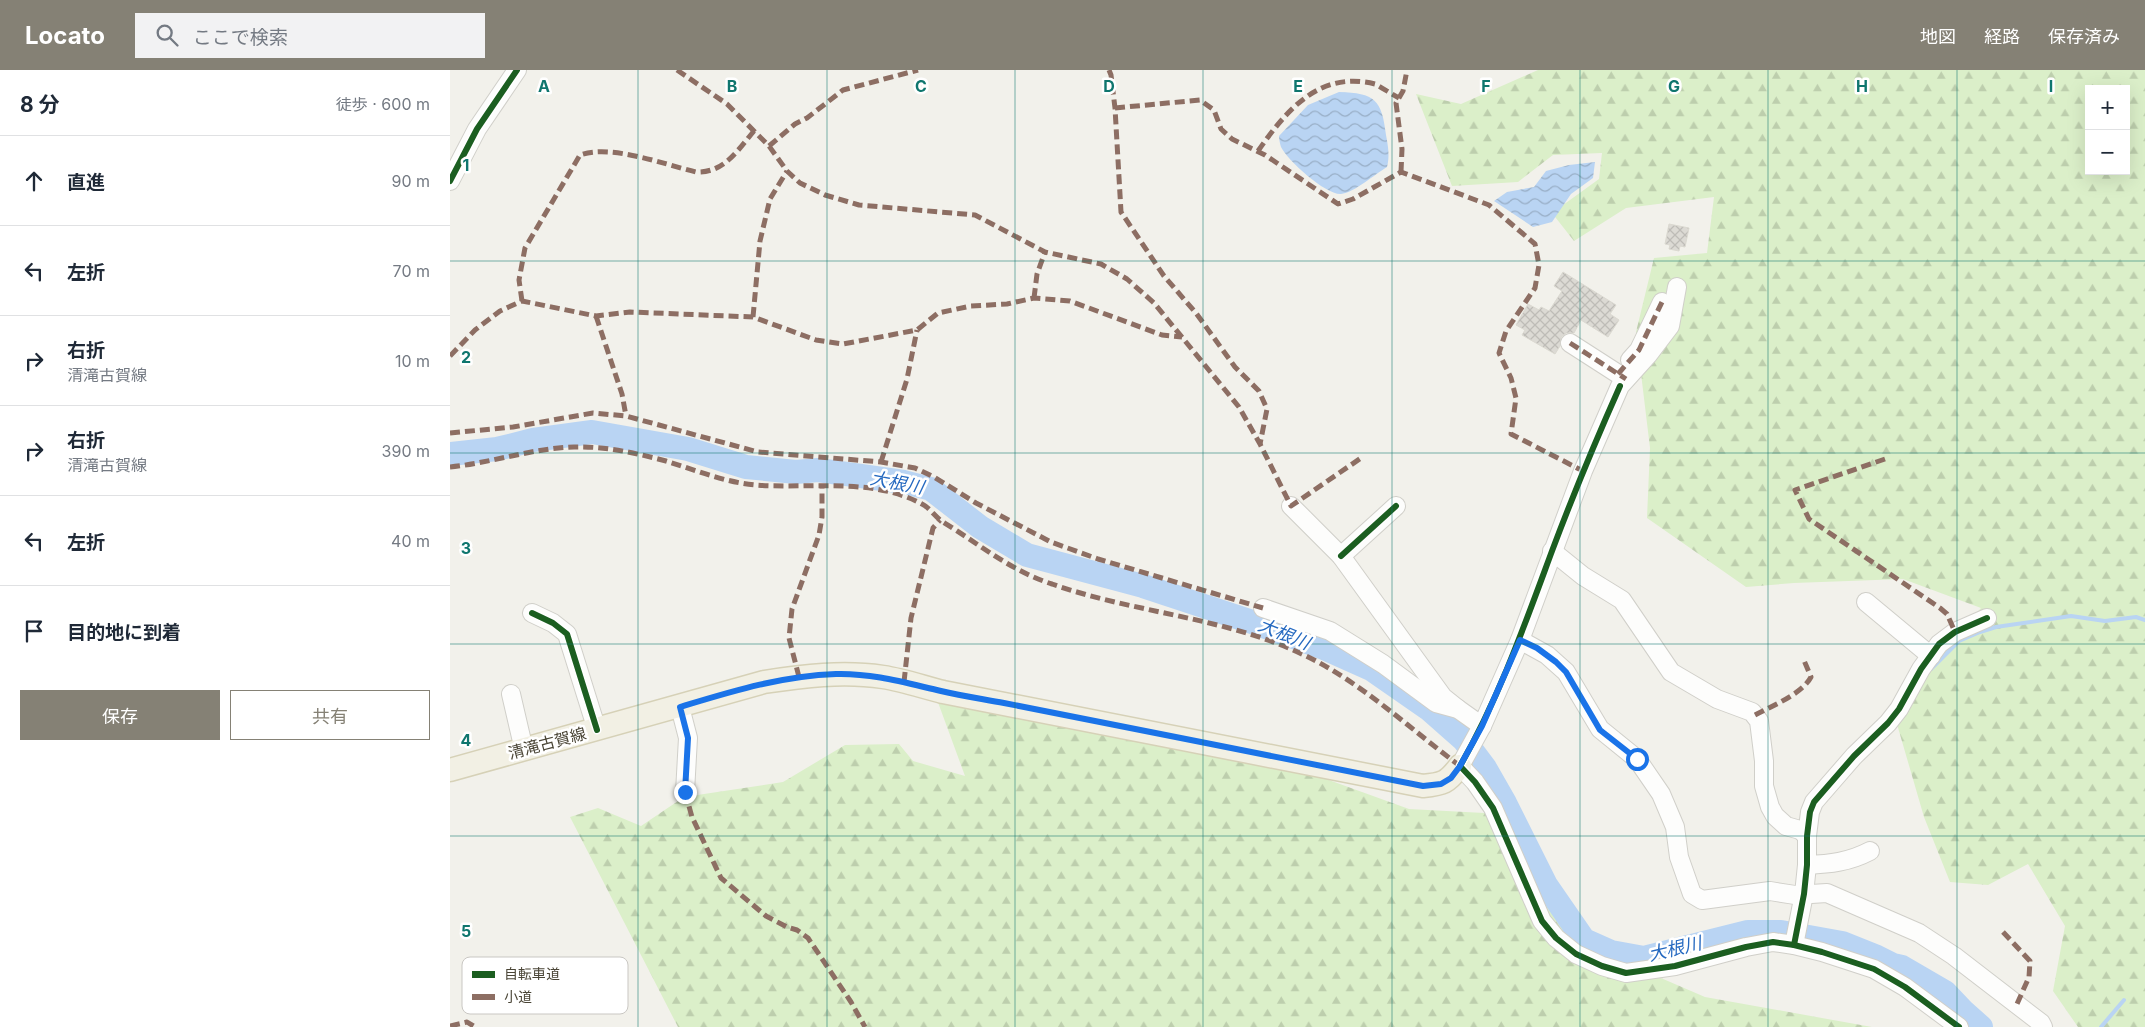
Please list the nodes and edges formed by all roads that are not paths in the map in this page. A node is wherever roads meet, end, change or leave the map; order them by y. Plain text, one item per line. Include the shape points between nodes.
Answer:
1 (517, 70) edge
2 (450, 180) edge
3 (1677, 287) dead end
4 (1662, 302) dead end
5 (1570, 343) dead end
6 (1621, 380) junction
7 (1291, 506) dead end
8 (1396, 506) dead end
9 (1552, 551) junction
10 (1341, 556) junction
11 (1866, 602) dead end
12 (1263, 608) dead end
13 (532, 614) dead end
14 (1986, 618) dead end
15 (1520, 640) junction
16 (1931, 656) junction
17 (511, 694) dead end
18 (680, 707) junction
19 (1458, 709) junction
20 (1482, 726) junction
21 (597, 730) junction
22 (524, 750) junction
23 (452, 766) edge
24 (1460, 766) junction
25 (685, 792) dead end
26 (1807, 836) junction
27 (1870, 851) dead end
28 (1807, 866) junction
29 (1804, 894) junction
30 (1794, 945) junction
31 (1959, 1027) edge
32 (2044, 1027) edge

1 - 2 street via 477,129
3 - 6 street via 1670,326 1648,355
4 - 6 street
5 - 6 street
6 - 9 street
7 - 10 street
8 - 10 street
9 - 15 street
9 - 26 street via 1583,576 1622,600 1671,672 1717,699 1752,712 1759,721 1764,786 1770,807 1786,826
10 - 19 street via 1443,696
11 - 16 street
12 - 19 street via 1330,630 1436,703
13 - 21 street via 568,634
14 - 16 street via 1955,632 1939,644
15 - 20 street
15 - 29 street via 1547,654 1566,672 1600,730 1637,759 1661,794 1675,827 1679,857 1692,894 1702,900 1770,890 1795,896
16 - 26 street via 1888,723 1814,802
17 - 22 street
18 - 21 main road, 清滝古賀線
18 - 24 main road, 清滝古賀線 via 764,682 858,674 1423,786 1441,784 1451,778
18 - 25 street via 688,738
19 - 20 street
20 - 24 street
21 - 22 main road, 清滝古賀線
22 - 23 main road, 清滝古賀線
24 - 30 street via 1493,808 1542,921 1576,954 1626,973 1675,966 1773,942
26 - 28 street
27 - 28 street via 1840,862
28 - 29 street
29 - 30 street
29 - 32 street via 1827,893 1919,933 1954,956
30 - 31 street via 1874,969

